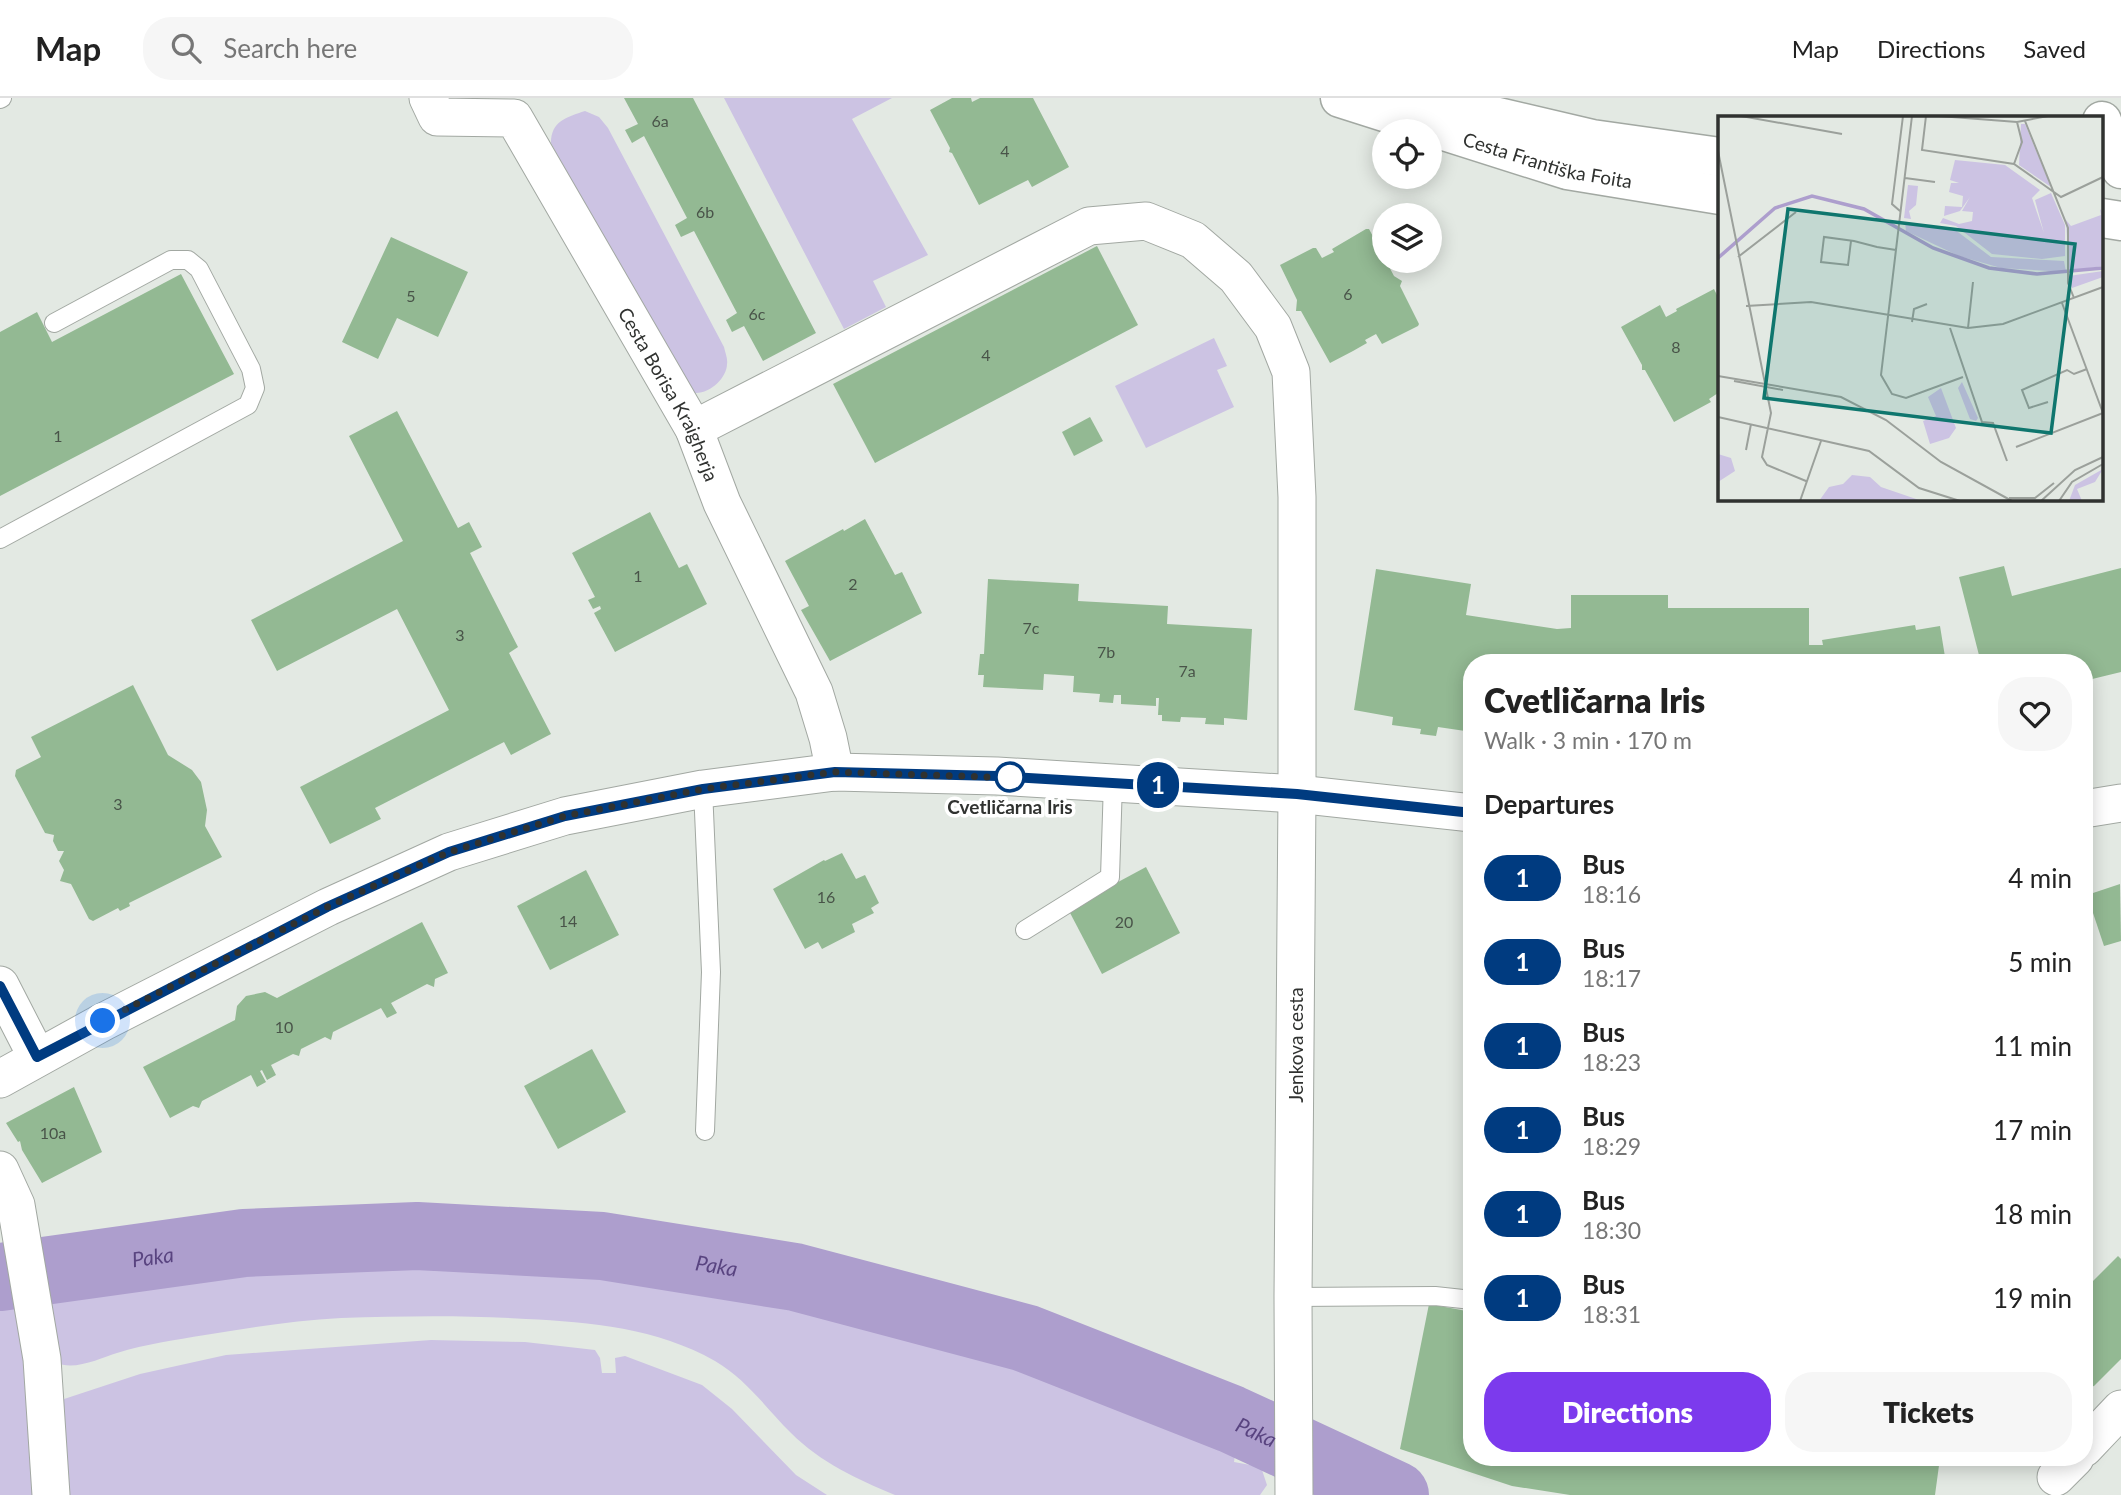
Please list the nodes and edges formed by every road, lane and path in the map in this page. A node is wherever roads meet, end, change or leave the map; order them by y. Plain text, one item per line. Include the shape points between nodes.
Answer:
1 (428, 98) edge
2 (1340, 98) edge
3 (1417, 98) edge
4 (2092, 98) edge
5 (2100, 116) edge
6 (2104, 127) edge
7 (1718, 157) edge
8 (2121, 171) edge
9 (1718, 195) edge
10 (54, 323) dead end
11 (694, 429) junction
12 (0, 539) edge
13 (835, 772) junction
14 (1113, 782) junction
15 (703, 789) junction
16 (1297, 794) junction
17 (2121, 803) edge
18 (2093, 808) edge
19 (1463, 812) edge
20 (1025, 930) dead end
21 (0, 985) edge
22 (37, 1057) junction
23 (0, 1079) edge
24 (705, 1131) dead end
25 (0, 1170) edge
26 (1293, 1297) junction
27 (1463, 1299) edge
28 (2121, 1409) edge
29 (2093, 1439) edge
30 (51, 1495) edge
31 (1294, 1495) edge

1 - 11 street, Cesta Borisa Kraigherja via 438,117 514,118
2 - 9 main road, Cesta Františka Foita via 1567,170
3 - 7 main road, Cesta Františka Foita via 1592,139
4 - 5 main road
6 - 8 main road
10 - 12 lane via 171,260 188,261 199,269 251,369 254,388 248,405
11 - 13 street, Cesta Borisa Kraigherja via 722,503 814,692
11 - 16 street, Jenkova cesta via 1089,226 1146,221 1193,240 1236,277 1273,327 1291,372 1297,497
13 - 14 street
13 - 15 street
14 - 16 street
14 - 20 lane via 1110,877
15 - 22 street via 565,816 449,852 327,907
15 - 24 lane via 711,972
16 - 19 street
16 - 26 street, Jenkova cesta
17 - 18 street
21 - 22 street
22 - 23 street
25 - 30 street via 16,1205 42,1359
26 - 27 lane
26 - 31 street, Jenkova cesta
28 - 29 street

